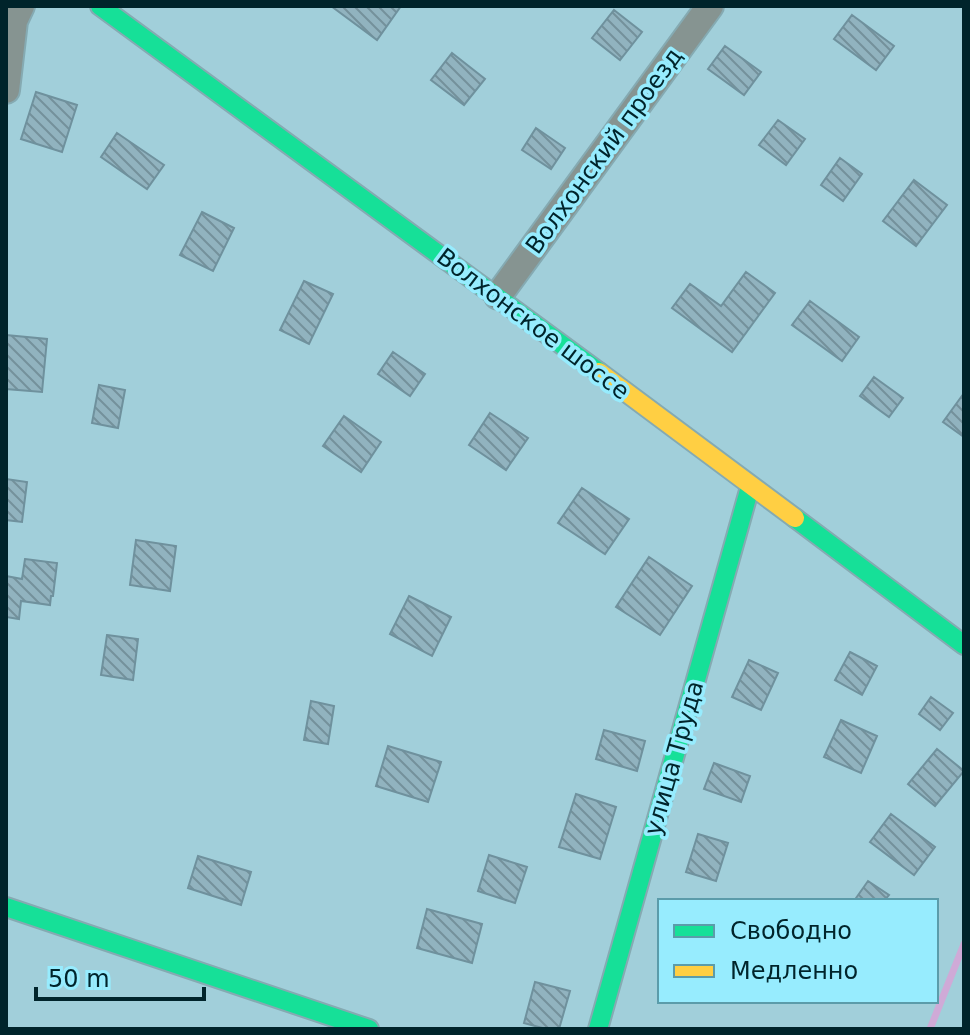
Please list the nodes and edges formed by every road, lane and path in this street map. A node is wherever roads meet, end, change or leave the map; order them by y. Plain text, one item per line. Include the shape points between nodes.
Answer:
1 (21, 6) edge
2 (100, 6) edge
3 (710, 6) edge
4 (6, 90) edge
5 (498, 296) junction
6 (750, 487) junction
7 (961, 639) edge
8 (6, 907) edge
9 (369, 1029) edge
10 (598, 1029) edge

1 - 4 street via 14,21
2 - 5 street, Волхонское шоссе
3 - 5 street, Волхонский проезд
5 - 6 street, Волхонское шоссе
6 - 7 street, Волхонское шоссе
6 - 10 street, улица Труда
8 - 9 street

